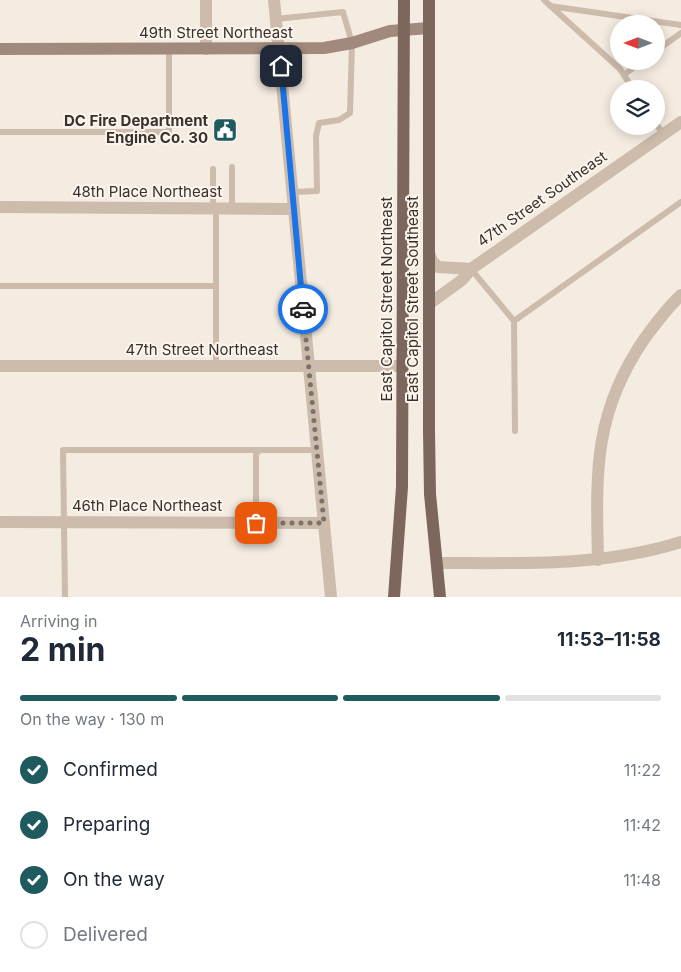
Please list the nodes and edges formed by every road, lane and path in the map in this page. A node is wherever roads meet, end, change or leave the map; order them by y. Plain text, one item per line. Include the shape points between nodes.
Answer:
1 (206, 0) edge
2 (274, 0) edge
3 (404, 0) edge
4 (429, 0) edge
5 (544, 0) edge
6 (550, 6) junction
7 (276, 19) junction
8 (681, 25) edge
9 (429, 28) junction
10 (404, 30) junction
11 (681, 33) edge
12 (352, 43) junction
13 (665, 45) edge
14 (0, 49) edge
15 (169, 49) junction
16 (206, 49) junction
17 (279, 49) junction
18 (630, 70) edge
19 (624, 75) junction
20 (627, 80) edge
21 (681, 122) edge
22 (0, 132) edge
23 (665, 134) edge
24 (664, 135) edge
25 (232, 167) dead end
26 (213, 169) dead end
27 (292, 192) junction
28 (681, 202) edge
29 (0, 208) edge
30 (214, 208) junction
31 (232, 209) junction
32 (293, 209) junction
33 (429, 253) junction
34 (471, 269) junction
35 (0, 286) edge
36 (216, 286) junction
37 (681, 294) edge
38 (429, 304) junction
39 (514, 321) junction
40 (0, 366) edge
41 (216, 366) junction
42 (403, 366) junction
43 (309, 367) junction
44 (515, 431) dead end
45 (260, 450) junction
46 (317, 450) junction
47 (256, 501) dead end
48 (0, 522) edge
49 (63, 522) junction
50 (324, 523) junction
51 (681, 542) edge
52 (598, 560) junction
53 (438, 563) junction
54 (65, 597) edge
55 (331, 597) edge
56 (394, 597) edge
57 (440, 597) edge

1 - 16 street
2 - 7 street
3 - 10 main road, East Capitol Street Northeast
4 - 9 main road, East Capitol Street Southeast
5 - 6 lane
6 - 8 lane
6 - 19 lane
7 - 12 lane via 343,12
7 - 17 street
9 - 10 street, 49th Street Northeast
9 - 33 main road, East Capitol Street Southeast
10 - 12 street, 49th Street Northeast
10 - 42 main road, East Capitol Street Northeast
11 - 13 lane
12 - 17 street, 49th Street Northeast via 324,48
12 - 27 lane via 350,113 339,120 322,121 316,129 318,189 314,193
14 - 15 street, 49th Street Northeast
15 - 16 street, 49th Street Northeast
15 - 22 lane via 169,132
16 - 17 street, 49th Street Northeast
17 - 27 street
18 - 19 lane
19 - 20 lane
21 - 23 street, 47th Street Southeast
24 - 34 street, 47th Street Southeast
25 - 31 lane
26 - 30 lane
27 - 32 street
28 - 39 lane
29 - 30 street, 48th Place Northeast
30 - 31 street, 48th Place Northeast
30 - 36 lane
31 - 32 street, 48th Place Northeast
32 - 43 street
33 - 34 street via 438,267
33 - 38 main road, East Capitol Street Southeast
34 - 38 street, 47th Street Southeast via 462,280
34 - 39 lane
35 - 36 lane
36 - 41 lane
37 - 52 street via 650,328 628,362 612,399 598,462
38 - 53 main road, East Capitol Street Southeast via 430,494
39 - 44 lane
40 - 41 street, 47th Street Northeast
41 - 43 street, 47th Street Northeast
42 - 43 street, 47th Street Northeast
42 - 56 main road, East Capitol Street Northeast via 402,487
43 - 46 street
45 - 46 lane
45 - 47 lane via 256,454
45 - 49 lane via 63,450
46 - 50 street
48 - 49 street, 46th Place Northeast
49 - 50 street, 46th Place Northeast
49 - 54 lane
50 - 55 street
51 - 52 street
52 - 53 street
53 - 57 main road, East Capitol Street Southeast

